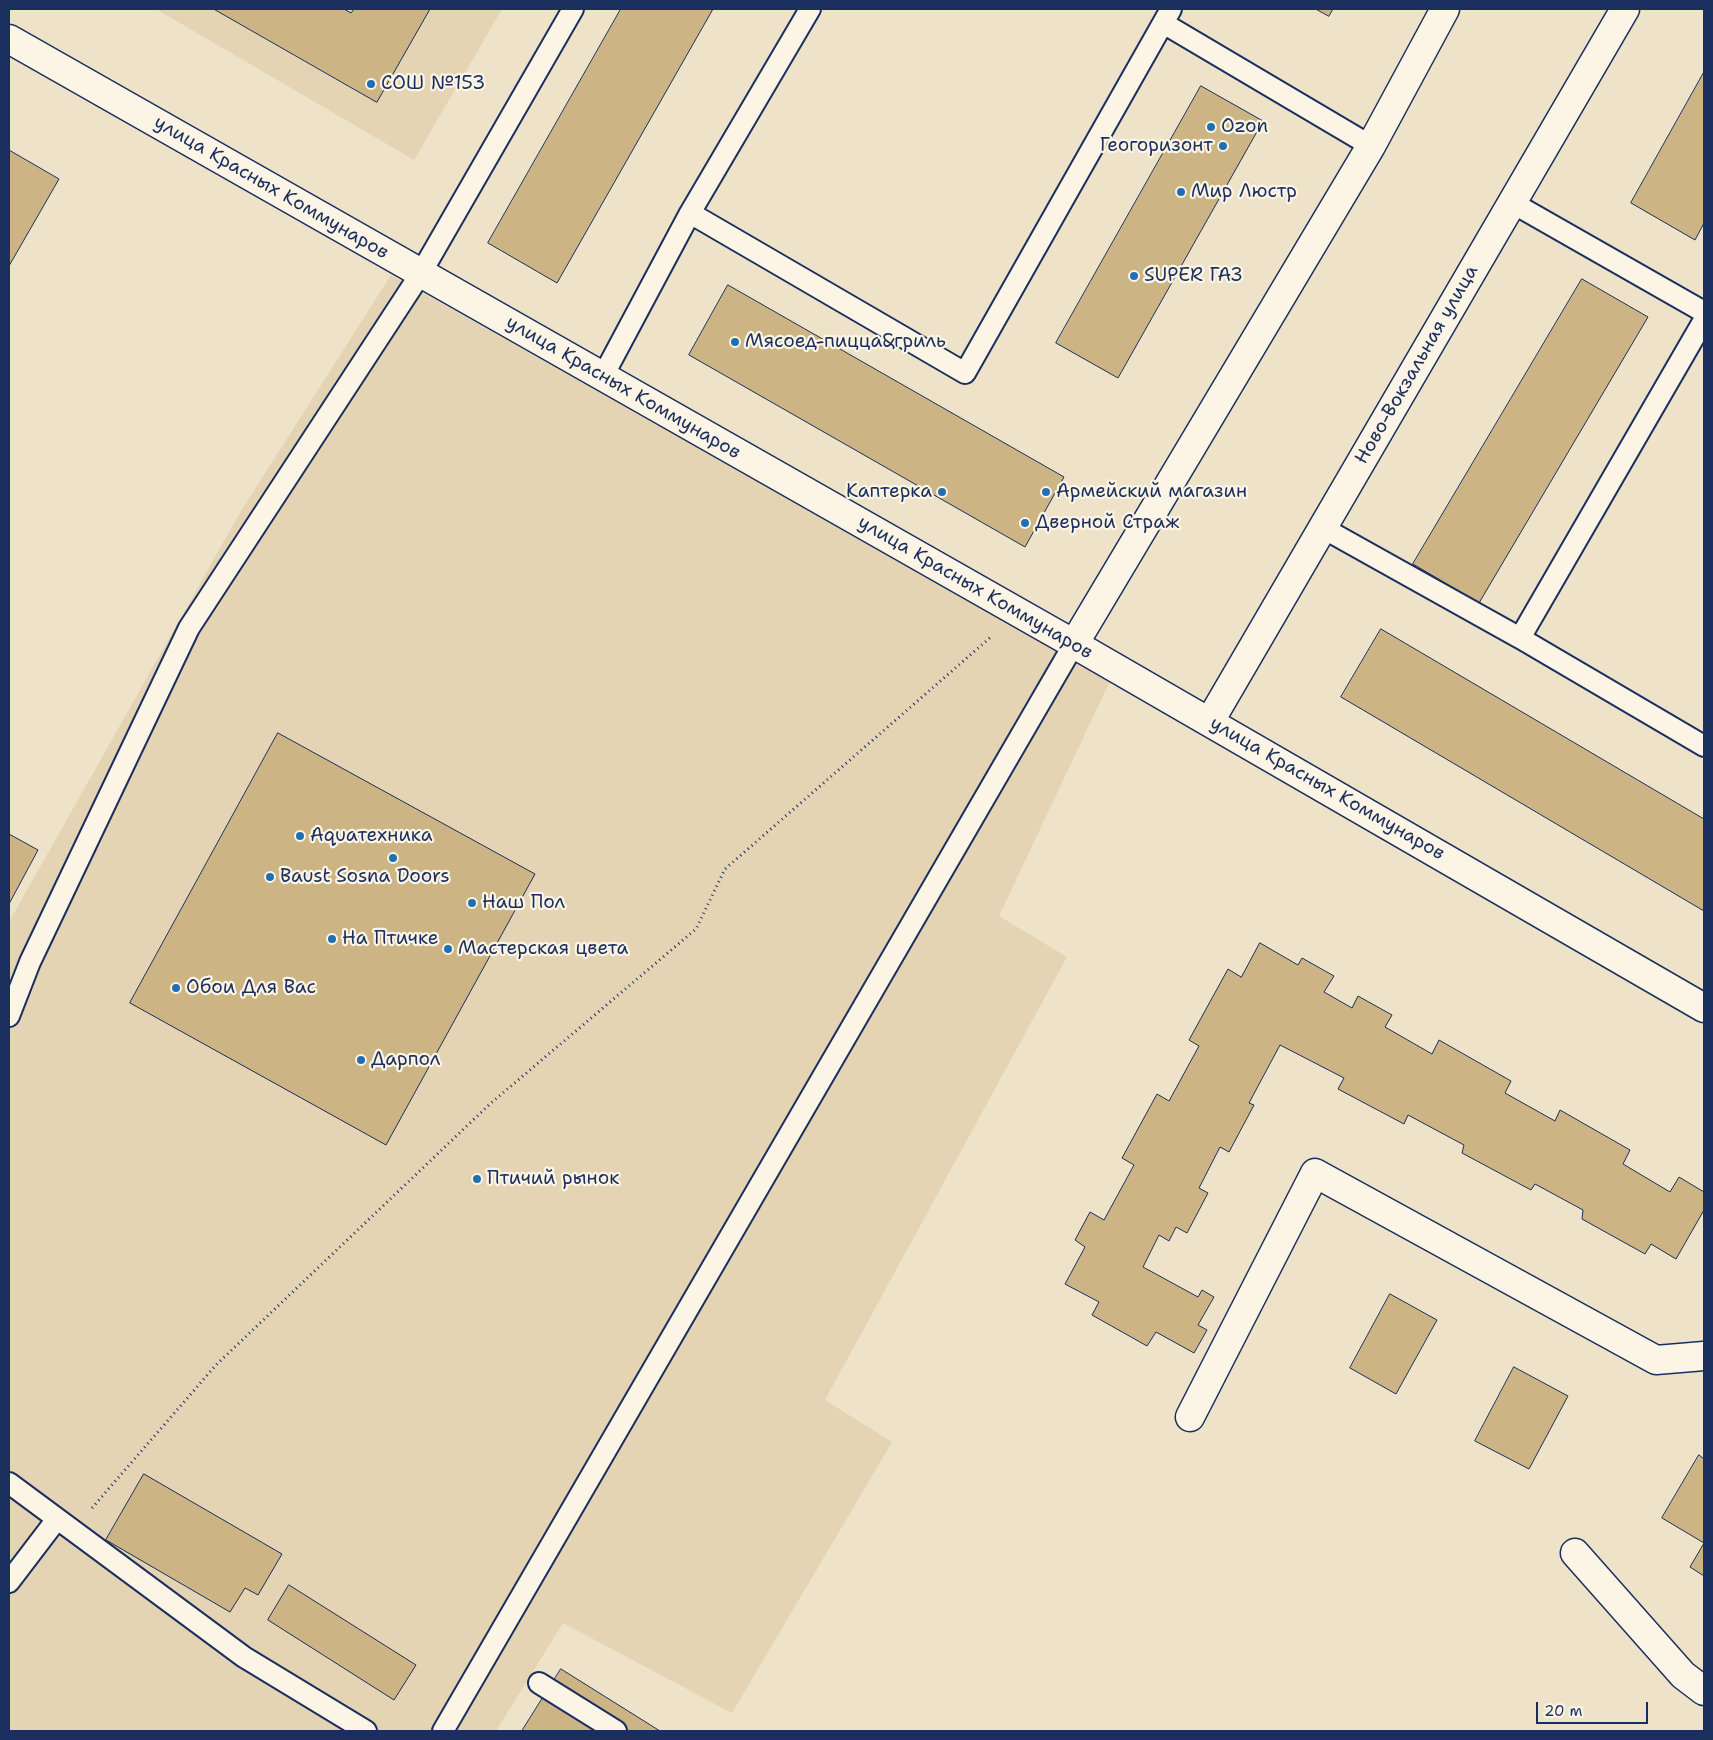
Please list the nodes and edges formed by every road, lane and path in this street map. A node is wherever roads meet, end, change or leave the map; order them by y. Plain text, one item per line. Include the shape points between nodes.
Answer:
1 (573, 9) edge
2 (810, 9) edge
3 (1445, 9) edge
4 (1625, 9) edge
5 (1167, 16) edge
6 (9, 39) edge
7 (1371, 146) junction
8 (1511, 202) junction
9 (690, 213) junction
10 (421, 273) junction
11 (1704, 312) edge
12 (1704, 320) edge
13 (602, 376) junction
14 (1323, 528) junction
15 (1019, 612) junction
16 (1520, 638) junction
17 (1074, 644) junction
18 (1210, 721) junction
19 (1704, 746) edge
20 (1704, 1008) edge
21 (9, 1016) edge
22 (1704, 1356) edge
23 (1190, 1417) dead end
24 (9, 1483) edge
25 (65, 1524) junction
26 (1575, 1553) dead end
27 (9, 1582) edge
28 (539, 1683) dead end
29 (1704, 1691) edge
30 (366, 1731) edge
31 (443, 1731) edge
32 (616, 1731) edge

1 - 10 lane
2 - 9 lane
3 - 7 street
4 - 8 street, Ново-Вокзальная улица
5 - 7 lane
5 - 9 lane via 966,373
6 - 10 street, улица Красных Коммунаров
7 - 17 street
8 - 11 lane
8 - 14 street, Ново-Вокзальная улица
9 - 13 lane
10 - 13 street, улица Красных Коммунаров
10 - 21 lane via 189,628 30,962
12 - 16 lane
13 - 15 street, улица Красных Коммунаров
14 - 16 lane
14 - 18 street, Ново-Вокзальная улица
15 - 17 street, улица Красных Коммунаров
15 - 25 path via 725,869 696,929 491,1103 216,1365
16 - 19 lane
17 - 18 street, улица Красных Коммунаров
17 - 31 lane
18 - 20 street, улица Красных Коммунаров
22 - 23 street via 1656,1360 1315,1173
24 - 25 lane
25 - 27 lane
25 - 30 lane via 244,1657
26 - 29 street via 1683,1675
28 - 32 lane

